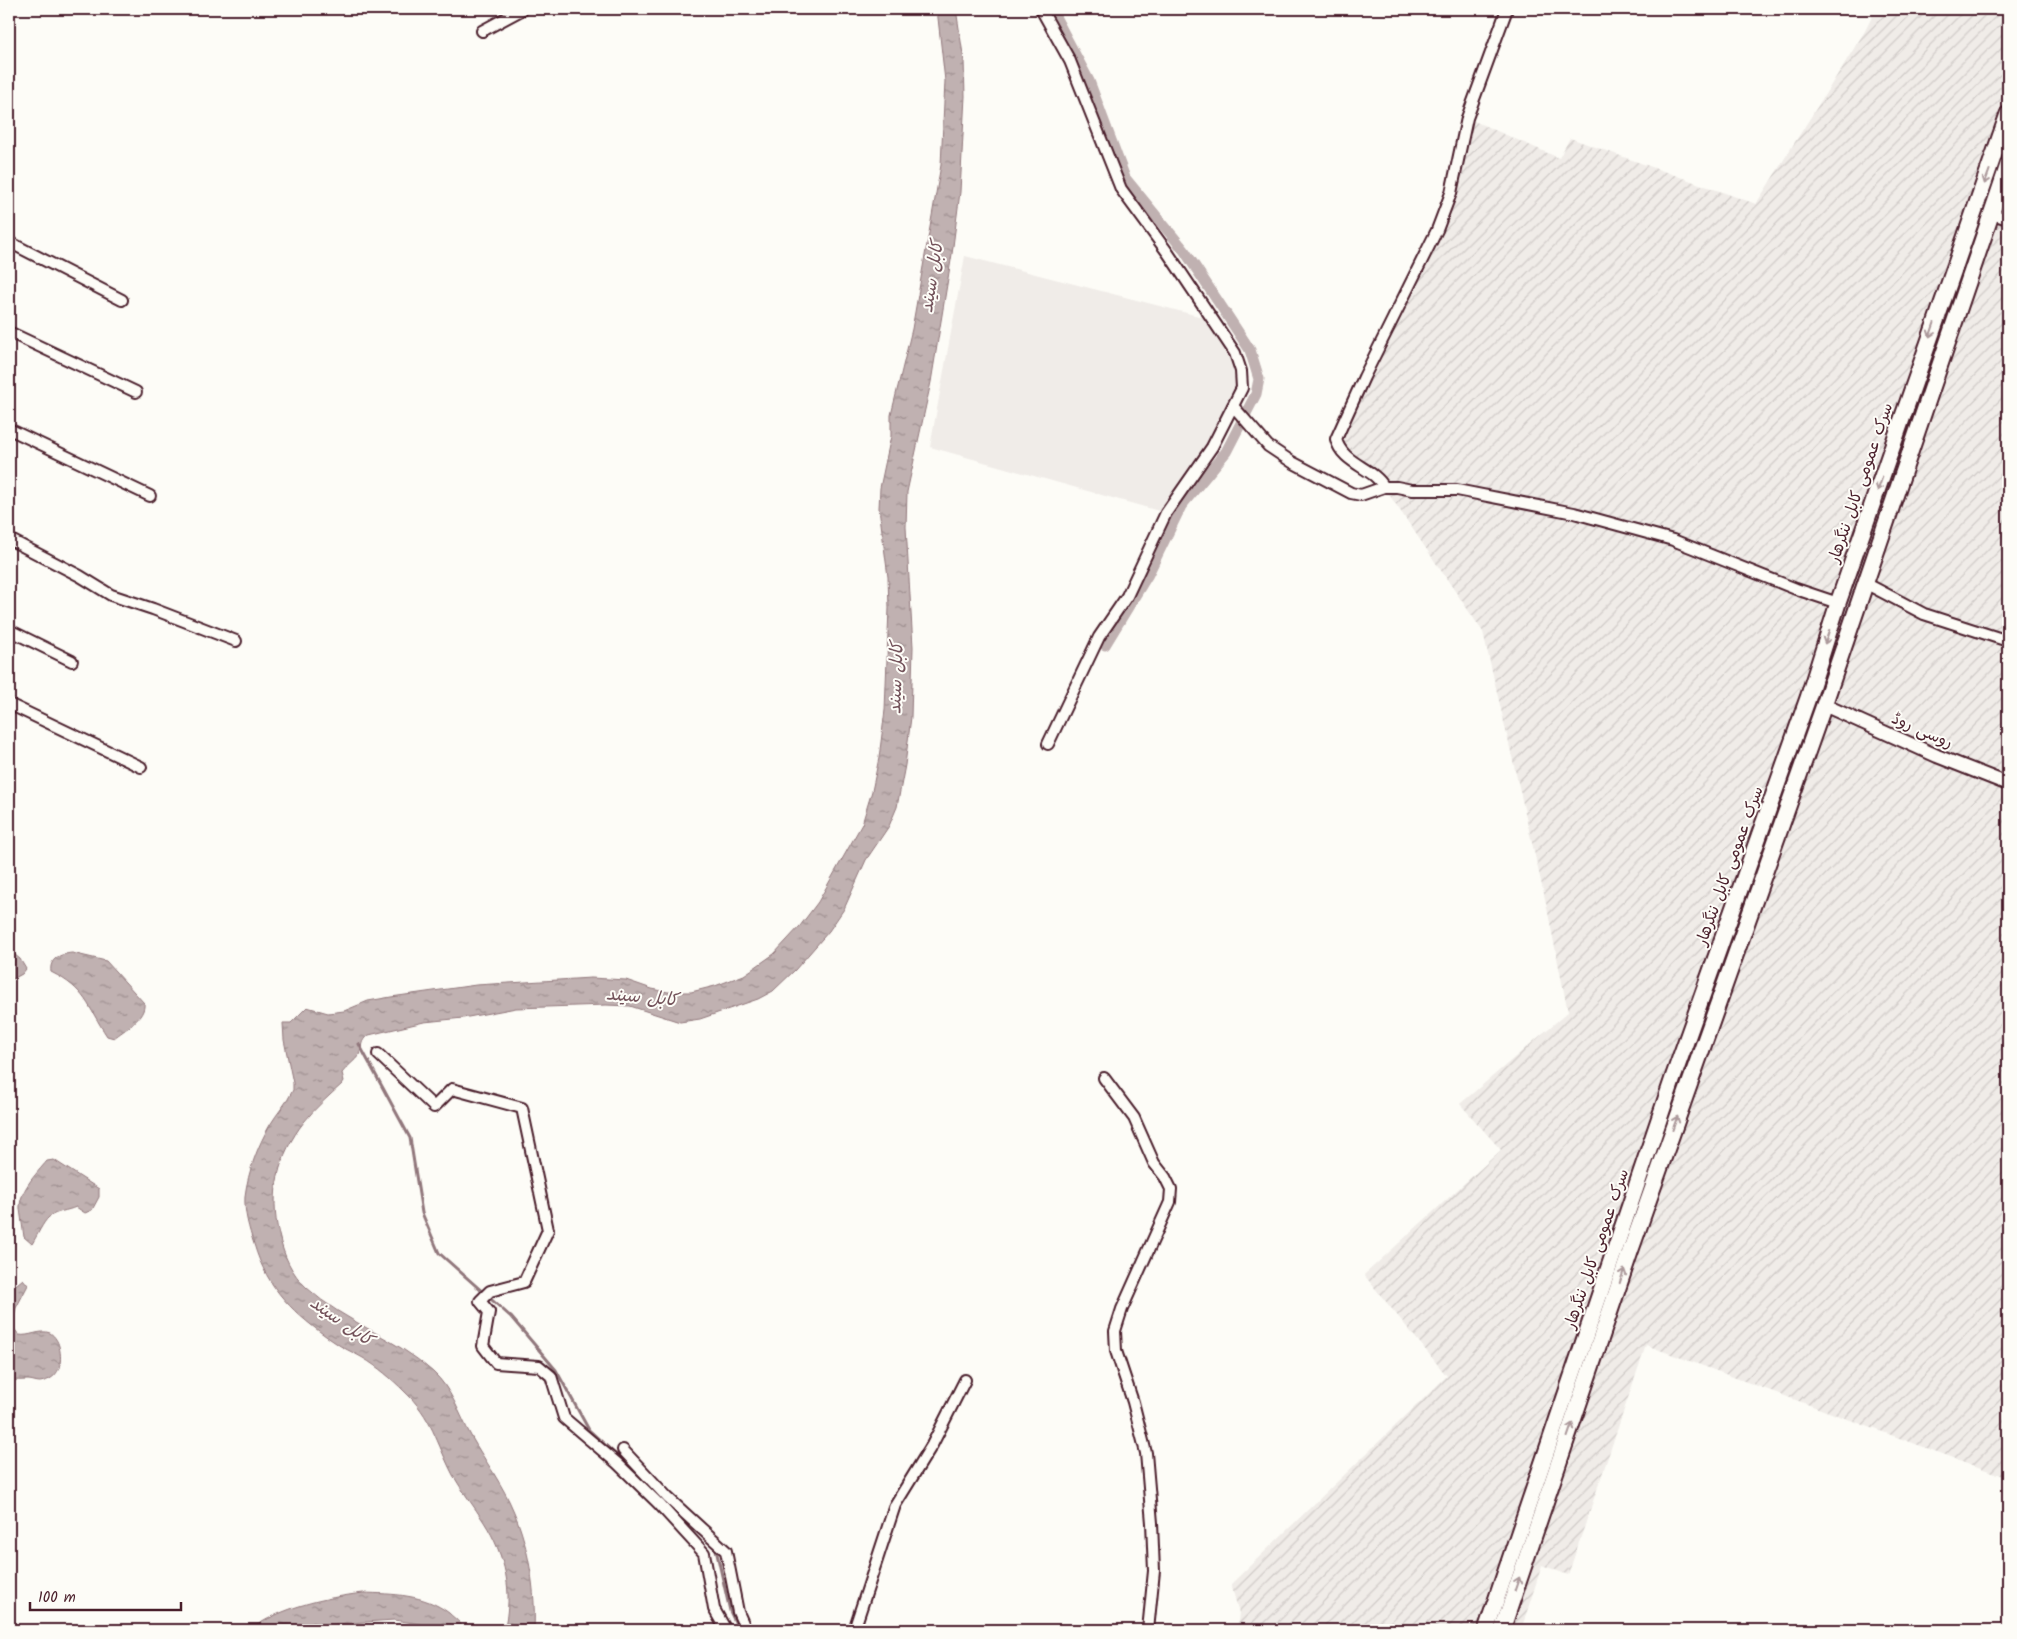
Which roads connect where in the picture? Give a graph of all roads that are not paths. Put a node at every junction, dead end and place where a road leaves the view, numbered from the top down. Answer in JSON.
{"nodes":[{"id":1,"x":523,"y":9,"type":"edge"},
{"id":2,"x":1041,"y":9,"type":"edge"},
{"id":3,"x":1507,"y":9,"type":"edge"},
{"id":4,"x":482,"y":31,"type":"dead end"},
{"id":5,"x":2008,"y":114,"type":"edge"},
{"id":6,"x":2008,"y":165,"type":"edge"},
{"id":7,"x":1992,"y":214,"type":"junction"},
{"id":8,"x":2008,"y":219,"type":"edge"},
{"id":9,"x":9,"y":242,"type":"edge"},
{"id":10,"x":122,"y":300,"type":"dead end"},
{"id":11,"x":9,"y":332,"type":"edge"},
{"id":12,"x":1924,"y":356,"type":"junction"},
{"id":13,"x":1941,"y":361,"type":"junction"},
{"id":14,"x":136,"y":392,"type":"dead end"},
{"id":15,"x":1233,"y":406,"type":"junction"},
{"id":16,"x":9,"y":429,"type":"edge"},
{"id":17,"x":1384,"y":486,"type":"junction"},
{"id":18,"x":150,"y":496,"type":"dead end"},
{"id":19,"x":9,"y":539,"type":"edge"},
{"id":20,"x":1866,"y":584,"type":"junction"},
{"id":21,"x":1838,"y":603,"type":"junction"},
{"id":22,"x":9,"y":630,"type":"edge"},
{"id":23,"x":236,"y":641,"type":"dead end"},
{"id":24,"x":2008,"y":641,"type":"edge"},
{"id":25,"x":72,"y":661,"type":"dead end"},
{"id":26,"x":9,"y":704,"type":"edge"},
{"id":27,"x":1824,"y":705,"type":"junction"},
{"id":28,"x":1048,"y":744,"type":"dead end"},
{"id":29,"x":141,"y":767,"type":"dead end"},
{"id":30,"x":2008,"y":784,"type":"edge"},
{"id":31,"x":378,"y":1054,"type":"dead end"},
{"id":32,"x":1104,"y":1078,"type":"dead end"},
{"id":33,"x":1586,"y":1358,"type":"junction"},
{"id":34,"x":965,"y":1380,"type":"dead end"},
{"id":35,"x":623,"y":1450,"type":"dead end"},
{"id":36,"x":1527,"y":1534,"type":"junction"},
{"id":37,"x":726,"y":1630,"type":"edge"},
{"id":38,"x":746,"y":1630,"type":"edge"},
{"id":39,"x":854,"y":1630,"type":"edge"},
{"id":40,"x":1148,"y":1630,"type":"edge"},
{"id":41,"x":1486,"y":1630,"type":"edge"},
{"id":42,"x":1502,"y":1630,"type":"edge"}],
"edges":[{"from":1,"to":4,"type":"street"},
{"from":2,"to":15,"type":"street"},
{"from":3,"to":17,"type":"street"},
{"from":5,"to":12,"type":"highway","name":"سرک عمومی کابل ننگرهار","one_way":true},
{"from":6,"to":7,"type":"highway","name":"سرک عمومی کابل ننگرهار"},
{"from":7,"to":8,"type":"street"},
{"from":7,"to":13,"type":"highway","name":"سرک عمومی کابل ننگرهار"},
{"from":9,"to":10,"type":"street"},
{"from":11,"to":14,"type":"street"},
{"from":12,"to":13,"type":"highway"},
{"from":12,"to":21,"type":"highway","name":"سرک عمومی کابل ننگرهار","one_way":true},
{"from":13,"to":20,"type":"highway","name":"سرک عمومی کابل ننگرهار"},
{"from":15,"to":17,"type":"street"},
{"from":15,"to":28,"type":"street"},
{"from":16,"to":18,"type":"street"},
{"from":17,"to":21,"type":"street"},
{"from":19,"to":23,"type":"street"},
{"from":20,"to":24,"type":"street"},
{"from":20,"to":27,"type":"highway","name":"سرک عمومی کابل ننگرهار"},
{"from":21,"to":33,"type":"highway","name":"سرک عمومی کابل ننگرهار","one_way":true},
{"from":22,"to":25,"type":"street"},
{"from":26,"to":29,"type":"street"},
{"from":27,"to":30,"type":"main road","name":"روسی روڈ"},
{"from":33,"to":27,"type":"highway","name":"سرک عمومی کابل ننگرهار","one_way":true},
{"from":31,"to":37,"type":"street"},
{"from":32,"to":40,"type":"street"},
{"from":33,"to":36,"type":"highway","name":"سرک عمومی کابل ننگرهار"},
{"from":34,"to":39,"type":"street"},
{"from":35,"to":38,"type":"street"},
{"from":36,"to":41,"type":"highway","name":"سرک عمومی کابل ننگرهار"},
{"from":42,"to":36,"type":"highway","name":"سرک عمومی کابل ننگرهار","one_way":true}]}
